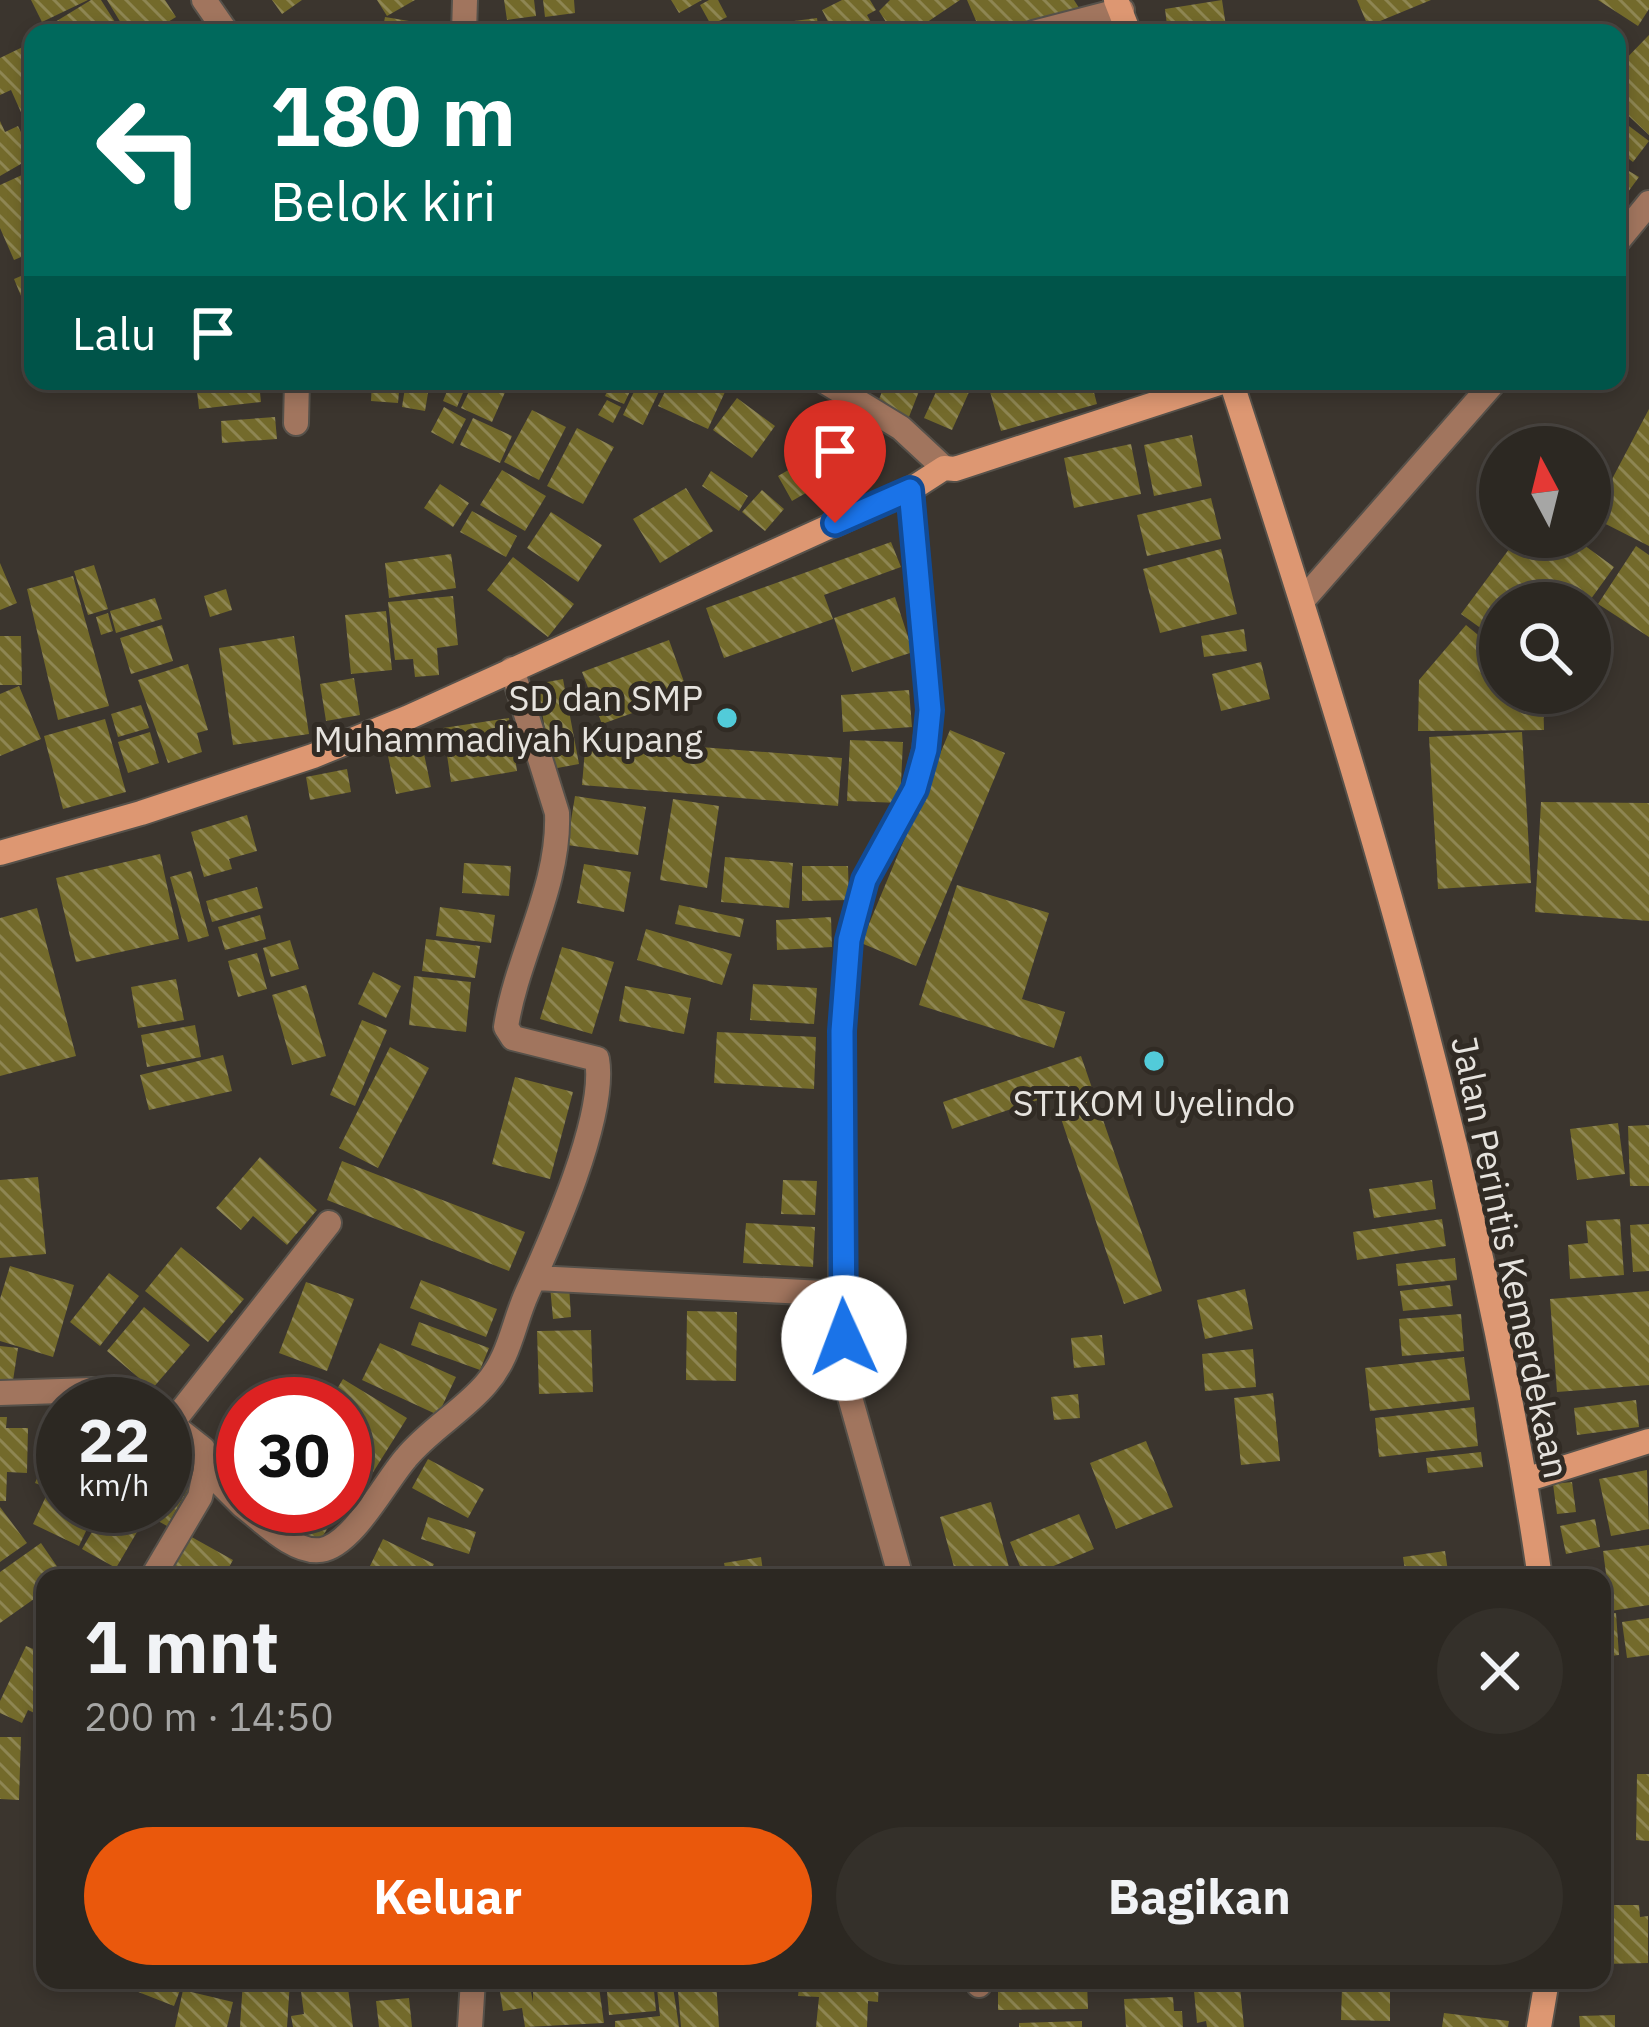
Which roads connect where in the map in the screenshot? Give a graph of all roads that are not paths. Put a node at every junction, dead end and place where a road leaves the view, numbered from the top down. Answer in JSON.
{"nodes":[{"id":1,"x":1122,"y":14,"type":"edge"},
{"id":2,"x":1075,"y":24,"type":"edge"},
{"id":3,"x":1649,"y":203,"type":"edge"},
{"id":4,"x":1626,"y":231,"type":"edge"},
{"id":5,"x":297,"y":390,"type":"edge"},
{"id":6,"x":839,"y":390,"type":"edge"},
{"id":7,"x":1200,"y":390,"type":"edge"},
{"id":8,"x":1231,"y":390,"type":"edge"},
{"id":9,"x":1487,"y":390,"type":"edge"},
{"id":10,"x":296,"y":423,"type":"dead end"},
{"id":11,"x":944,"y":468,"type":"junction"},
{"id":12,"x":910,"y":490,"type":"junction"},
{"id":13,"x":1302,"y":601,"type":"junction"},
{"id":14,"x":512,"y":669,"type":"junction"},
{"id":15,"x":0,"y":853,"type":"edge"},
{"id":16,"x":329,"y":1223,"type":"dead end"},
{"id":17,"x":536,"y":1278,"type":"junction"},
{"id":18,"x":842,"y":1294,"type":"junction"},
{"id":19,"x":36,"y":1392,"type":"edge"},
{"id":20,"x":0,"y":1393,"type":"edge"},
{"id":21,"x":192,"y":1393,"type":"edge"},
{"id":22,"x":192,"y":1441,"type":"edge"},
{"id":23,"x":1649,"y":1441,"type":"edge"},
{"id":24,"x":206,"y":1469,"type":"junction"},
{"id":25,"x":216,"y":1479,"type":"edge"},
{"id":26,"x":1526,"y":1480,"type":"junction"},
{"id":27,"x":372,"y":1505,"type":"edge"},
{"id":28,"x":280,"y":1533,"type":"edge"},
{"id":29,"x":346,"y":1533,"type":"edge"},
{"id":30,"x":157,"y":1569,"type":"edge"},
{"id":31,"x":898,"y":1569,"type":"edge"},
{"id":32,"x":1539,"y":1569,"type":"edge"},
{"id":33,"x":472,"y":1989,"type":"edge"},
{"id":34,"x":1546,"y":1989,"type":"edge"},
{"id":35,"x":470,"y":2027,"type":"edge"},
{"id":36,"x":1540,"y":2027,"type":"edge"}],
"edges":[{"from":1,"to":2,"type":"street"},
{"from":3,"to":4,"type":"street"},
{"from":5,"to":10,"type":"street"},
{"from":6,"to":11,"type":"street"},
{"from":7,"to":11,"type":"street"},
{"from":8,"to":13,"type":"street","name":"Jalan Perintis Kemerdekaan"},
{"from":9,"to":13,"type":"street"},
{"from":11,"to":12,"type":"street"},
{"from":12,"to":14,"type":"street"},
{"from":12,"to":18,"type":"street"},
{"from":13,"to":26,"type":"street","name":"Jalan Perintis Kemerdekaan"},
{"from":14,"to":15,"type":"street"},
{"from":14,"to":17,"type":"street"},
{"from":16,"to":21,"type":"street"},
{"from":17,"to":18,"type":"street"},
{"from":17,"to":27,"type":"street"},
{"from":18,"to":31,"type":"street"},
{"from":19,"to":20,"type":"street"},
{"from":22,"to":24,"type":"street"},
{"from":23,"to":26,"type":"street"},
{"from":24,"to":25,"type":"street"},
{"from":24,"to":30,"type":"street"},
{"from":26,"to":32,"type":"street","name":"Jalan Perintis Kemerdekaan"},
{"from":28,"to":29,"type":"street"},
{"from":33,"to":35,"type":"street"},
{"from":34,"to":36,"type":"street"}]}
